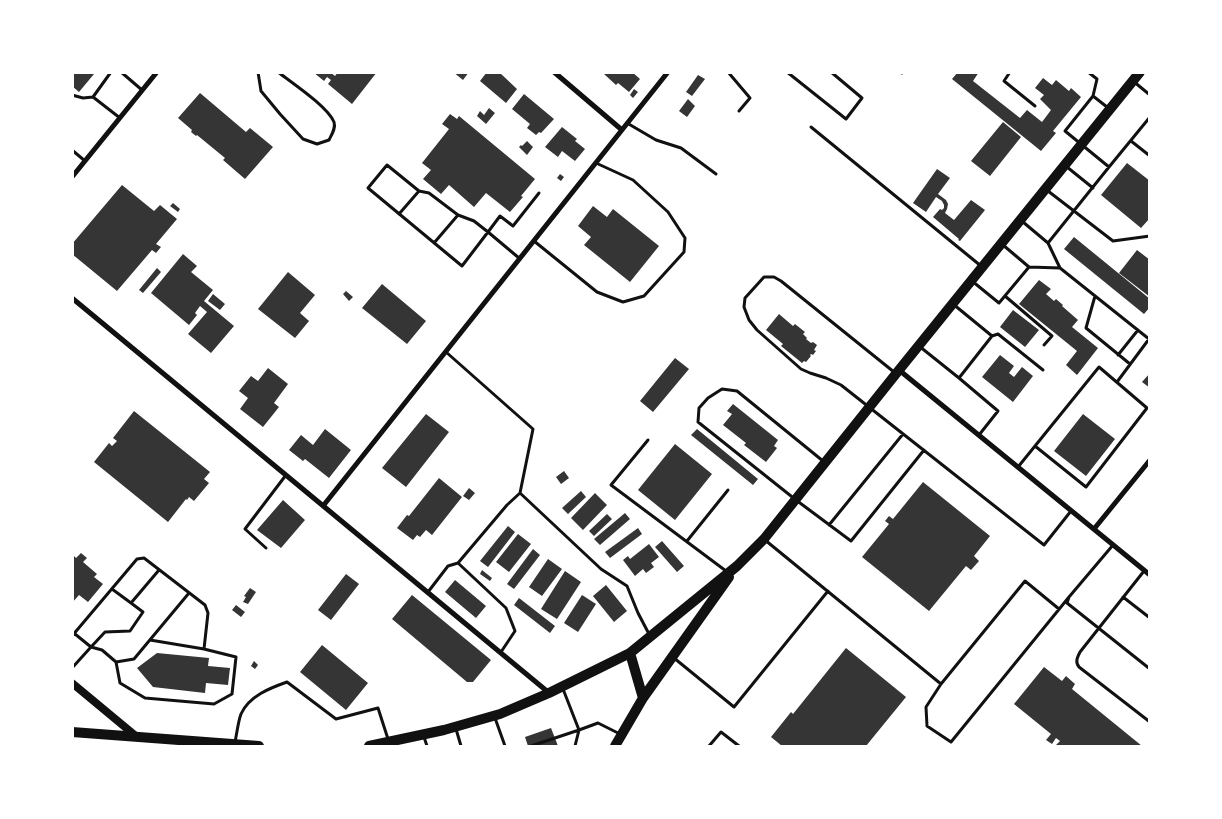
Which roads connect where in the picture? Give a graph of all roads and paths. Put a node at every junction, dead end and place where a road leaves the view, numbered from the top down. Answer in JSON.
{"nodes":[{"id":1,"x":111,"y":72,"type":"edge"},
{"id":2,"x":121,"y":72,"type":"edge"},
{"id":3,"x":157,"y":72,"type":"edge"},
{"id":4,"x":258,"y":72,"type":"edge"},
{"id":5,"x":278,"y":72,"type":"edge"},
{"id":6,"x":554,"y":72,"type":"edge"},
{"id":7,"x":668,"y":72,"type":"edge"},
{"id":8,"x":728,"y":72,"type":"edge"},
{"id":9,"x":787,"y":72,"type":"edge"},
{"id":10,"x":831,"y":72,"type":"edge"},
{"id":11,"x":1010,"y":72,"type":"edge"},
{"id":12,"x":1088,"y":72,"type":"edge"},
{"id":13,"x":1140,"y":72,"type":"edge"},
{"id":14,"x":1133,"y":81,"type":"junction"},
{"id":15,"x":142,"y":91,"type":"junction"},
{"id":16,"x":72,"y":95,"type":"edge"},
{"id":17,"x":1150,"y":95,"type":"edge"},
{"id":18,"x":93,"y":96,"type":"junction"},
{"id":19,"x":1094,"y":96,"type":"junction"},
{"id":20,"x":1035,"y":106,"type":"dead end"},
{"id":21,"x":739,"y":110,"type":"dead end"},
{"id":22,"x":1110,"y":110,"type":"junction"},
{"id":23,"x":1150,"y":117,"type":"edge"},
{"id":24,"x":120,"y":118,"type":"junction"},
{"id":25,"x":627,"y":123,"type":"junction"},
{"id":26,"x":811,"y":127,"type":"dead end"},
{"id":27,"x":622,"y":130,"type":"junction"},
{"id":28,"x":1131,"y":141,"type":"junction"},
{"id":29,"x":1081,"y":145,"type":"junction"},
{"id":30,"x":72,"y":150,"type":"edge"},
{"id":31,"x":1150,"y":156,"type":"edge"},
{"id":32,"x":86,"y":161,"type":"junction"},
{"id":33,"x":596,"y":163,"type":"junction"},
{"id":34,"x":1065,"y":165,"type":"junction"},
{"id":35,"x":1109,"y":167,"type":"junction"},
{"id":36,"x":716,"y":174,"type":"dead end"},
{"id":37,"x":72,"y":177,"type":"edge"},
{"id":38,"x":1093,"y":188,"type":"junction"},
{"id":39,"x":1045,"y":189,"type":"junction"},
{"id":40,"x":419,"y":191,"type":"junction"},
{"id":41,"x":538,"y":193,"type":"dead end"},
{"id":42,"x":1074,"y":212,"type":"junction"},
{"id":43,"x":399,"y":214,"type":"junction"},
{"id":44,"x":458,"y":215,"type":"junction"},
{"id":45,"x":1020,"y":220,"type":"junction"},
{"id":46,"x":488,"y":232,"type":"junction"},
{"id":47,"x":1150,"y":236,"type":"edge"},
{"id":48,"x":534,"y":241,"type":"junction"},
{"id":49,"x":434,"y":243,"type":"junction"},
{"id":50,"x":1048,"y":243,"type":"junction"},
{"id":51,"x":1001,"y":244,"type":"junction"},
{"id":52,"x":520,"y":258,"type":"junction"},
{"id":53,"x":982,"y":267,"type":"junction"},
{"id":54,"x":1029,"y":267,"type":"junction"},
{"id":55,"x":1060,"y":268,"type":"junction"},
{"id":56,"x":971,"y":281,"type":"junction"},
{"id":57,"x":1005,"y":296,"type":"junction"},
{"id":58,"x":1095,"y":296,"type":"junction"},
{"id":59,"x":72,"y":298,"type":"edge"},
{"id":60,"x":953,"y":304,"type":"junction"},
{"id":61,"x":1138,"y":330,"type":"junction"},
{"id":62,"x":992,"y":336,"type":"junction"},
{"id":63,"x":919,"y":346,"type":"junction"},
{"id":64,"x":1044,"y":346,"type":"dead end"},
{"id":65,"x":446,"y":351,"type":"junction"},
{"id":66,"x":1118,"y":355,"type":"junction"},
{"id":67,"x":1130,"y":364,"type":"junction"},
{"id":68,"x":1043,"y":370,"type":"dead end"},
{"id":69,"x":898,"y":372,"type":"junction"},
{"id":70,"x":959,"y":378,"type":"junction"},
{"id":71,"x":1116,"y":382,"type":"junction"},
{"id":72,"x":869,"y":407,"type":"junction"},
{"id":73,"x":1148,"y":408,"type":"edge"},
{"id":74,"x":903,"y":434,"type":"junction"},
{"id":75,"x":979,"y":435,"type":"junction"},
{"id":76,"x":648,"y":440,"type":"dead end"},
{"id":77,"x":1035,"y":446,"type":"junction"},
{"id":78,"x":924,"y":450,"type":"junction"},
{"id":79,"x":1150,"y":460,"type":"edge"},
{"id":80,"x":826,"y":462,"type":"junction"},
{"id":81,"x":1018,"y":467,"type":"junction"},
{"id":82,"x":286,"y":475,"type":"junction"},
{"id":83,"x":728,"y":490,"type":"dead end"},
{"id":84,"x":520,"y":493,"type":"junction"},
{"id":85,"x":796,"y":500,"type":"junction"},
{"id":86,"x":323,"y":506,"type":"junction"},
{"id":87,"x":1071,"y":511,"type":"junction"},
{"id":88,"x":829,"y":525,"type":"junction"},
{"id":89,"x":1094,"y":530,"type":"junction"},
{"id":90,"x":764,"y":540,"type":"junction"},
{"id":91,"x":687,"y":541,"type":"junction"},
{"id":92,"x":1113,"y":545,"type":"junction"},
{"id":93,"x":266,"y":548,"type":"dead end"},
{"id":94,"x":458,"y":562,"type":"junction"},
{"id":95,"x":159,"y":570,"type":"junction"},
{"id":96,"x":733,"y":570,"type":"junction"},
{"id":97,"x":1144,"y":571,"type":"junction"},
{"id":98,"x":1150,"y":575,"type":"edge"},
{"id":99,"x":112,"y":589,"type":"junction"},
{"id":100,"x":828,"y":591,"type":"junction"},
{"id":101,"x":189,"y":593,"type":"junction"},
{"id":102,"x":428,"y":593,"type":"junction"},
{"id":103,"x":1068,"y":597,"type":"junction"},
{"id":104,"x":1123,"y":597,"type":"junction"},
{"id":105,"x":132,"y":603,"type":"junction"},
{"id":106,"x":1059,"y":609,"type":"junction"},
{"id":107,"x":1150,"y":618,"type":"edge"},
{"id":108,"x":1099,"y":628,"type":"junction"},
{"id":109,"x":74,"y":635,"type":"edge"},
{"id":110,"x":650,"y":636,"type":"junction"},
{"id":111,"x":150,"y":640,"type":"junction"},
{"id":112,"x":91,"y":647,"type":"junction"},
{"id":113,"x":204,"y":649,"type":"junction"},
{"id":114,"x":500,"y":653,"type":"junction"},
{"id":115,"x":630,"y":653,"type":"junction"},
{"id":116,"x":673,"y":657,"type":"junction"},
{"id":117,"x":116,"y":662,"type":"junction"},
{"id":118,"x":72,"y":668,"type":"edge"},
{"id":119,"x":1150,"y":669,"type":"edge"},
{"id":120,"x":72,"y":683,"type":"edge"},
{"id":121,"x":941,"y":684,"type":"junction"},
{"id":122,"x":562,"y":686,"type":"junction"},
{"id":123,"x":549,"y":693,"type":"junction"},
{"id":124,"x":643,"y":698,"type":"junction"},
{"id":125,"x":494,"y":715,"type":"junction"},
{"id":126,"x":1150,"y":722,"type":"edge"},
{"id":127,"x":455,"y":726,"type":"junction"},
{"id":128,"x":579,"y":730,"type":"junction"},
{"id":129,"x":72,"y":732,"type":"edge"},
{"id":130,"x":424,"y":734,"type":"junction"},
{"id":131,"x":622,"y":735,"type":"junction"},
{"id":132,"x":137,"y":738,"type":"junction"},
{"id":133,"x":390,"y":744,"type":"edge"},
{"id":134,"x":234,"y":745,"type":"junction"},
{"id":135,"x":148,"y":746,"type":"edge"},
{"id":136,"x":259,"y":746,"type":"edge"},
{"id":137,"x":369,"y":746,"type":"edge"},
{"id":138,"x":427,"y":746,"type":"edge"},
{"id":139,"x":461,"y":746,"type":"edge"},
{"id":140,"x":505,"y":746,"type":"edge"},
{"id":141,"x":531,"y":746,"type":"edge"},
{"id":142,"x":575,"y":746,"type":"edge"},
{"id":143,"x":615,"y":746,"type":"edge"},
{"id":144,"x":710,"y":746,"type":"edge"},
{"id":145,"x":739,"y":746,"type":"edge"}],
"edges":[{"from":1,"to":18,"type":"lane"},
{"from":2,"to":15,"type":"lane"},
{"from":3,"to":15,"type":"street"},
{"from":4,"to":5,"type":"lane"},
{"from":6,"to":27,"type":"street"},
{"from":7,"to":25,"type":"street"},
{"from":8,"to":21,"type":"lane"},
{"from":9,"to":10,"type":"lane"},
{"from":11,"to":20,"type":"lane"},
{"from":12,"to":19,"type":"lane"},
{"from":13,"to":14,"type":"highway"},
{"from":14,"to":17,"type":"lane"},
{"from":14,"to":22,"type":"highway"},
{"from":15,"to":24,"type":"street"},
{"from":16,"to":18,"type":"lane"},
{"from":18,"to":24,"type":"lane"},
{"from":19,"to":22,"type":"lane"},
{"from":19,"to":29,"type":"lane"},
{"from":22,"to":29,"type":"highway"},
{"from":23,"to":28,"type":"lane"},
{"from":24,"to":32,"type":"street"},
{"from":25,"to":27,"type":"street"},
{"from":25,"to":36,"type":"lane"},
{"from":26,"to":53,"type":"lane"},
{"from":27,"to":33,"type":"street"},
{"from":28,"to":31,"type":"lane"},
{"from":28,"to":35,"type":"lane"},
{"from":29,"to":34,"type":"highway"},
{"from":29,"to":35,"type":"lane"},
{"from":30,"to":32,"type":"lane"},
{"from":32,"to":37,"type":"street"},
{"from":33,"to":48,"type":"street"},
{"from":33,"to":48,"type":"lane"},
{"from":34,"to":38,"type":"lane"},
{"from":34,"to":39,"type":"highway"},
{"from":35,"to":38,"type":"lane"},
{"from":38,"to":42,"type":"lane"},
{"from":39,"to":42,"type":"lane"},
{"from":39,"to":45,"type":"highway"},
{"from":40,"to":43,"type":"lane"},
{"from":40,"to":43,"type":"lane"},
{"from":40,"to":44,"type":"lane"},
{"from":41,"to":46,"type":"lane"},
{"from":42,"to":47,"type":"lane"},
{"from":42,"to":50,"type":"lane"},
{"from":43,"to":49,"type":"lane"},
{"from":44,"to":46,"type":"lane"},
{"from":44,"to":49,"type":"lane"},
{"from":45,"to":50,"type":"lane"},
{"from":45,"to":51,"type":"highway"},
{"from":46,"to":49,"type":"lane"},
{"from":46,"to":52,"type":"lane"},
{"from":48,"to":52,"type":"street"},
{"from":50,"to":55,"type":"lane"},
{"from":51,"to":53,"type":"highway"},
{"from":51,"to":54,"type":"lane"},
{"from":52,"to":65,"type":"street"},
{"from":53,"to":56,"type":"highway"},
{"from":54,"to":55,"type":"lane"},
{"from":54,"to":57,"type":"lane"},
{"from":55,"to":58,"type":"lane"},
{"from":56,"to":57,"type":"lane"},
{"from":56,"to":60,"type":"highway"},
{"from":57,"to":64,"type":"lane"},
{"from":58,"to":61,"type":"lane"},
{"from":58,"to":66,"type":"lane"},
{"from":59,"to":82,"type":"street"},
{"from":60,"to":62,"type":"lane"},
{"from":60,"to":63,"type":"highway"},
{"from":61,"to":66,"type":"lane"},
{"from":61,"to":67,"type":"lane"},
{"from":62,"to":68,"type":"lane"},
{"from":62,"to":70,"type":"lane"},
{"from":63,"to":69,"type":"highway"},
{"from":63,"to":70,"type":"lane"},
{"from":65,"to":84,"type":"lane"},
{"from":65,"to":86,"type":"street"},
{"from":66,"to":67,"type":"lane"},
{"from":67,"to":71,"type":"lane"},
{"from":69,"to":72,"type":"highway"},
{"from":69,"to":72,"type":"lane"},
{"from":69,"to":75,"type":"street"},
{"from":70,"to":75,"type":"lane"},
{"from":71,"to":73,"type":"lane"},
{"from":71,"to":77,"type":"lane"},
{"from":72,"to":74,"type":"lane"},
{"from":72,"to":80,"type":"highway"},
{"from":73,"to":77,"type":"lane"},
{"from":74,"to":78,"type":"lane"},
{"from":74,"to":88,"type":"lane"},
{"from":75,"to":81,"type":"street"},
{"from":76,"to":91,"type":"lane"},
{"from":77,"to":81,"type":"lane"},
{"from":78,"to":87,"type":"lane"},
{"from":78,"to":88,"type":"lane"},
{"from":79,"to":89,"type":"street"},
{"from":80,"to":85,"type":"highway"},
{"from":80,"to":85,"type":"lane"},
{"from":81,"to":87,"type":"street"},
{"from":82,"to":86,"type":"street"},
{"from":82,"to":93,"type":"lane"},
{"from":83,"to":91,"type":"lane"},
{"from":84,"to":94,"type":"lane"},
{"from":84,"to":110,"type":"lane"},
{"from":85,"to":88,"type":"lane"},
{"from":85,"to":90,"type":"highway"},
{"from":86,"to":102,"type":"street"},
{"from":87,"to":89,"type":"street"},
{"from":89,"to":92,"type":"street"},
{"from":90,"to":96,"type":"highway"},
{"from":90,"to":100,"type":"lane"},
{"from":91,"to":96,"type":"lane"},
{"from":92,"to":97,"type":"street"},
{"from":92,"to":103,"type":"lane"},
{"from":94,"to":102,"type":"lane"},
{"from":94,"to":114,"type":"lane"},
{"from":95,"to":99,"type":"lane"},
{"from":95,"to":101,"type":"lane"},
{"from":95,"to":105,"type":"lane"},
{"from":96,"to":110,"type":"highway"},
{"from":96,"to":116,"type":"highway"},
{"from":97,"to":98,"type":"street"},
{"from":97,"to":104,"type":"lane"},
{"from":99,"to":105,"type":"lane"},
{"from":99,"to":109,"type":"lane"},
{"from":100,"to":116,"type":"lane"},
{"from":100,"to":121,"type":"lane"},
{"from":101,"to":111,"type":"lane"},
{"from":101,"to":113,"type":"lane"},
{"from":102,"to":114,"type":"street"},
{"from":103,"to":106,"type":"lane"},
{"from":103,"to":108,"type":"lane"},
{"from":104,"to":107,"type":"lane"},
{"from":104,"to":108,"type":"lane"},
{"from":105,"to":112,"type":"lane"},
{"from":106,"to":121,"type":"lane"},
{"from":106,"to":121,"type":"lane"},
{"from":108,"to":119,"type":"lane"},
{"from":108,"to":126,"type":"lane"},
{"from":109,"to":112,"type":"lane"},
{"from":110,"to":115,"type":"highway"},
{"from":111,"to":113,"type":"lane"},
{"from":111,"to":117,"type":"lane"},
{"from":112,"to":117,"type":"lane"},
{"from":112,"to":118,"type":"lane"},
{"from":113,"to":117,"type":"lane"},
{"from":114,"to":123,"type":"street"},
{"from":115,"to":122,"type":"highway"},
{"from":115,"to":124,"type":"highway"},
{"from":116,"to":124,"type":"highway"},
{"from":120,"to":132,"type":"street"},
{"from":122,"to":123,"type":"highway"},
{"from":122,"to":128,"type":"lane"},
{"from":123,"to":125,"type":"highway"},
{"from":124,"to":131,"type":"highway"},
{"from":125,"to":127,"type":"highway"},
{"from":125,"to":140,"type":"lane"},
{"from":127,"to":130,"type":"highway"},
{"from":127,"to":139,"type":"lane"},
{"from":128,"to":131,"type":"lane"},
{"from":128,"to":141,"type":"lane"},
{"from":128,"to":142,"type":"lane"},
{"from":129,"to":132,"type":"highway"},
{"from":130,"to":133,"type":"highway"},
{"from":130,"to":138,"type":"lane"},
{"from":131,"to":143,"type":"highway"},
{"from":132,"to":134,"type":"highway"},
{"from":132,"to":135,"type":"highway"},
{"from":133,"to":134,"type":"lane"},
{"from":133,"to":137,"type":"highway"},
{"from":134,"to":136,"type":"highway"},
{"from":144,"to":145,"type":"lane"}]}
